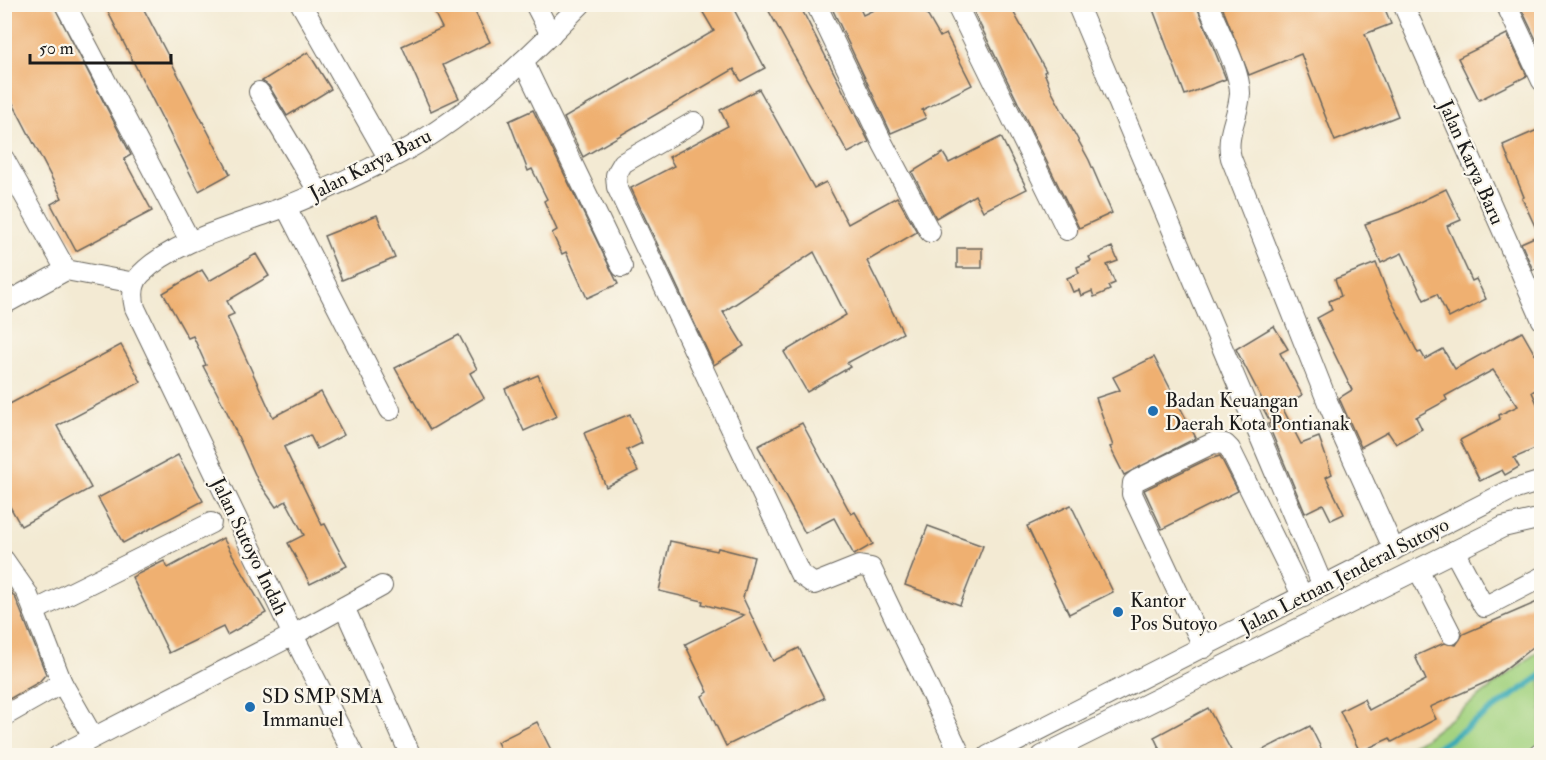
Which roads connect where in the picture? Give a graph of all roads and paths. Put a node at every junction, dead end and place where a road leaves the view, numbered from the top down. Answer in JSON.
{"nodes":[{"id":1,"x":65,"y":4,"type":"edge"},
{"id":2,"x":301,"y":4,"type":"edge"},
{"id":3,"x":535,"y":4,"type":"edge"},
{"id":4,"x":581,"y":4,"type":"edge"},
{"id":5,"x":816,"y":4,"type":"edge"},
{"id":6,"x":956,"y":4,"type":"edge"},
{"id":7,"x":1077,"y":4,"type":"edge"},
{"id":8,"x":1208,"y":4,"type":"edge"},
{"id":9,"x":1403,"y":4,"type":"edge"},
{"id":10,"x":1506,"y":4,"type":"edge"},
{"id":11,"x":551,"y":35,"type":"junction"},
{"id":12,"x":523,"y":61,"type":"junction"},
{"id":13,"x":1542,"y":81,"type":"edge"},
{"id":14,"x":259,"y":92,"type":"dead end"},
{"id":15,"x":694,"y":122,"type":"dead end"},
{"id":16,"x":389,"y":159,"type":"junction"},
{"id":17,"x":7,"y":168,"type":"edge"},
{"id":18,"x":318,"y":191,"type":"junction"},
{"id":19,"x":286,"y":207,"type":"junction"},
{"id":20,"x":1067,"y":230,"type":"dead end"},
{"id":21,"x":930,"y":232,"type":"dead end"},
{"id":22,"x":190,"y":242,"type":"junction"},
{"id":23,"x":622,"y":267,"type":"dead end"},
{"id":24,"x":66,"y":270,"type":"junction"},
{"id":25,"x":135,"y":283,"type":"junction"},
{"id":26,"x":4,"y":304,"type":"edge"},
{"id":27,"x":1542,"y":320,"type":"edge"},
{"id":28,"x":390,"y":410,"type":"dead end"},
{"id":29,"x":1542,"y":481,"type":"edge"},
{"id":30,"x":1542,"y":518,"type":"edge"},
{"id":31,"x":211,"y":522,"type":"dead end"},
{"id":32,"x":1394,"y":550,"type":"junction"},
{"id":33,"x":1454,"y":551,"type":"junction"},
{"id":34,"x":4,"y":560,"type":"edge"},
{"id":35,"x":1418,"y":568,"type":"junction"},
{"id":36,"x":1542,"y":577,"type":"edge"},
{"id":37,"x":382,"y":586,"type":"dead end"},
{"id":38,"x":1323,"y":586,"type":"junction"},
{"id":39,"x":1303,"y":597,"type":"junction"},
{"id":40,"x":344,"y":607,"type":"junction"},
{"id":41,"x":34,"y":612,"type":"junction"},
{"id":42,"x":1451,"y":634,"type":"dead end"},
{"id":43,"x":293,"y":635,"type":"junction"},
{"id":44,"x":1204,"y":648,"type":"junction"},
{"id":45,"x":62,"y":683,"type":"junction"},
{"id":46,"x":1075,"y":713,"type":"junction"},
{"id":47,"x":4,"y":716,"type":"edge"},
{"id":48,"x":1086,"y":732,"type":"junction"},
{"id":49,"x":93,"y":738,"type":"junction"},
{"id":50,"x":1542,"y":752,"type":"edge"},
{"id":51,"x":58,"y":756,"type":"edge"},
{"id":52,"x":354,"y":756,"type":"edge"},
{"id":53,"x":411,"y":756,"type":"edge"},
{"id":54,"x":961,"y":756,"type":"edge"},
{"id":55,"x":988,"y":756,"type":"edge"},
{"id":56,"x":1042,"y":756,"type":"edge"},
{"id":57,"x":1537,"y":756,"type":"edge"}],
"edges":[{"from":1,"to":22,"type":"street"},
{"from":2,"to":16,"type":"street"},
{"from":3,"to":11,"type":"street"},
{"from":4,"to":11,"type":"street","name":"Jalan Karya Baru"},
{"from":5,"to":21,"type":"street"},
{"from":6,"to":20,"type":"street"},
{"from":7,"to":38,"type":"street"},
{"from":8,"to":32,"type":"street"},
{"from":9,"to":27,"type":"street","name":"Jalan Karya Baru"},
{"from":10,"to":13,"type":"street"},
{"from":11,"to":12,"type":"street","name":"Jalan Karya Baru"},
{"from":12,"to":16,"type":"street","name":"Jalan Karya Baru"},
{"from":12,"to":23,"type":"street"},
{"from":14,"to":18,"type":"street"},
{"from":15,"to":54,"type":"street"},
{"from":16,"to":18,"type":"street","name":"Jalan Karya Baru"},
{"from":17,"to":24,"type":"street"},
{"from":18,"to":19,"type":"street","name":"Jalan Karya Baru"},
{"from":19,"to":22,"type":"street","name":"Jalan Karya Baru"},
{"from":19,"to":28,"type":"street"},
{"from":22,"to":25,"type":"street","name":"Jalan Karya Baru"},
{"from":24,"to":25,"type":"street"},
{"from":24,"to":26,"type":"street"},
{"from":25,"to":43,"type":"street","name":"Jalan Sutoyo Indah"},
{"from":29,"to":32,"type":"street","name":"Jalan Letnan Jenderal Sutoyo"},
{"from":30,"to":33,"type":"street","name":"Jalan Letnan Jenderal Sutoyo"},
{"from":31,"to":41,"type":"street"},
{"from":32,"to":38,"type":"street","name":"Jalan Letnan Jenderal Sutoyo"},
{"from":33,"to":35,"type":"street","name":"Jalan Letnan Jenderal Sutoyo"},
{"from":33,"to":36,"type":"street"},
{"from":34,"to":41,"type":"street"},
{"from":35,"to":42,"type":"street"},
{"from":35,"to":48,"type":"street","name":"Jalan Letnan Jenderal Sutoyo"},
{"from":37,"to":40,"type":"street"},
{"from":38,"to":39,"type":"street","name":"Jalan Letnan Jenderal Sutoyo"},
{"from":39,"to":44,"type":"street","name":"Jalan Letnan Jenderal Sutoyo"},
{"from":39,"to":44,"type":"street"},
{"from":40,"to":43,"type":"street"},
{"from":40,"to":53,"type":"street"},
{"from":41,"to":45,"type":"street"},
{"from":43,"to":49,"type":"street","name":"Jalan Sutoyo Indah"},
{"from":43,"to":52,"type":"street"},
{"from":44,"to":46,"type":"street","name":"Jalan Letnan Jenderal Sutoyo"},
{"from":45,"to":47,"type":"street"},
{"from":45,"to":49,"type":"street"},
{"from":46,"to":48,"type":"street"},
{"from":46,"to":55,"type":"street","name":"Jalan Letnan Jenderal Sutoyo"},
{"from":48,"to":56,"type":"street","name":"Jalan Letnan Jenderal Sutoyo"},
{"from":49,"to":51,"type":"street","name":"Jalan Sutoyo Indah"},
{"from":50,"to":57,"type":"street"}]}
